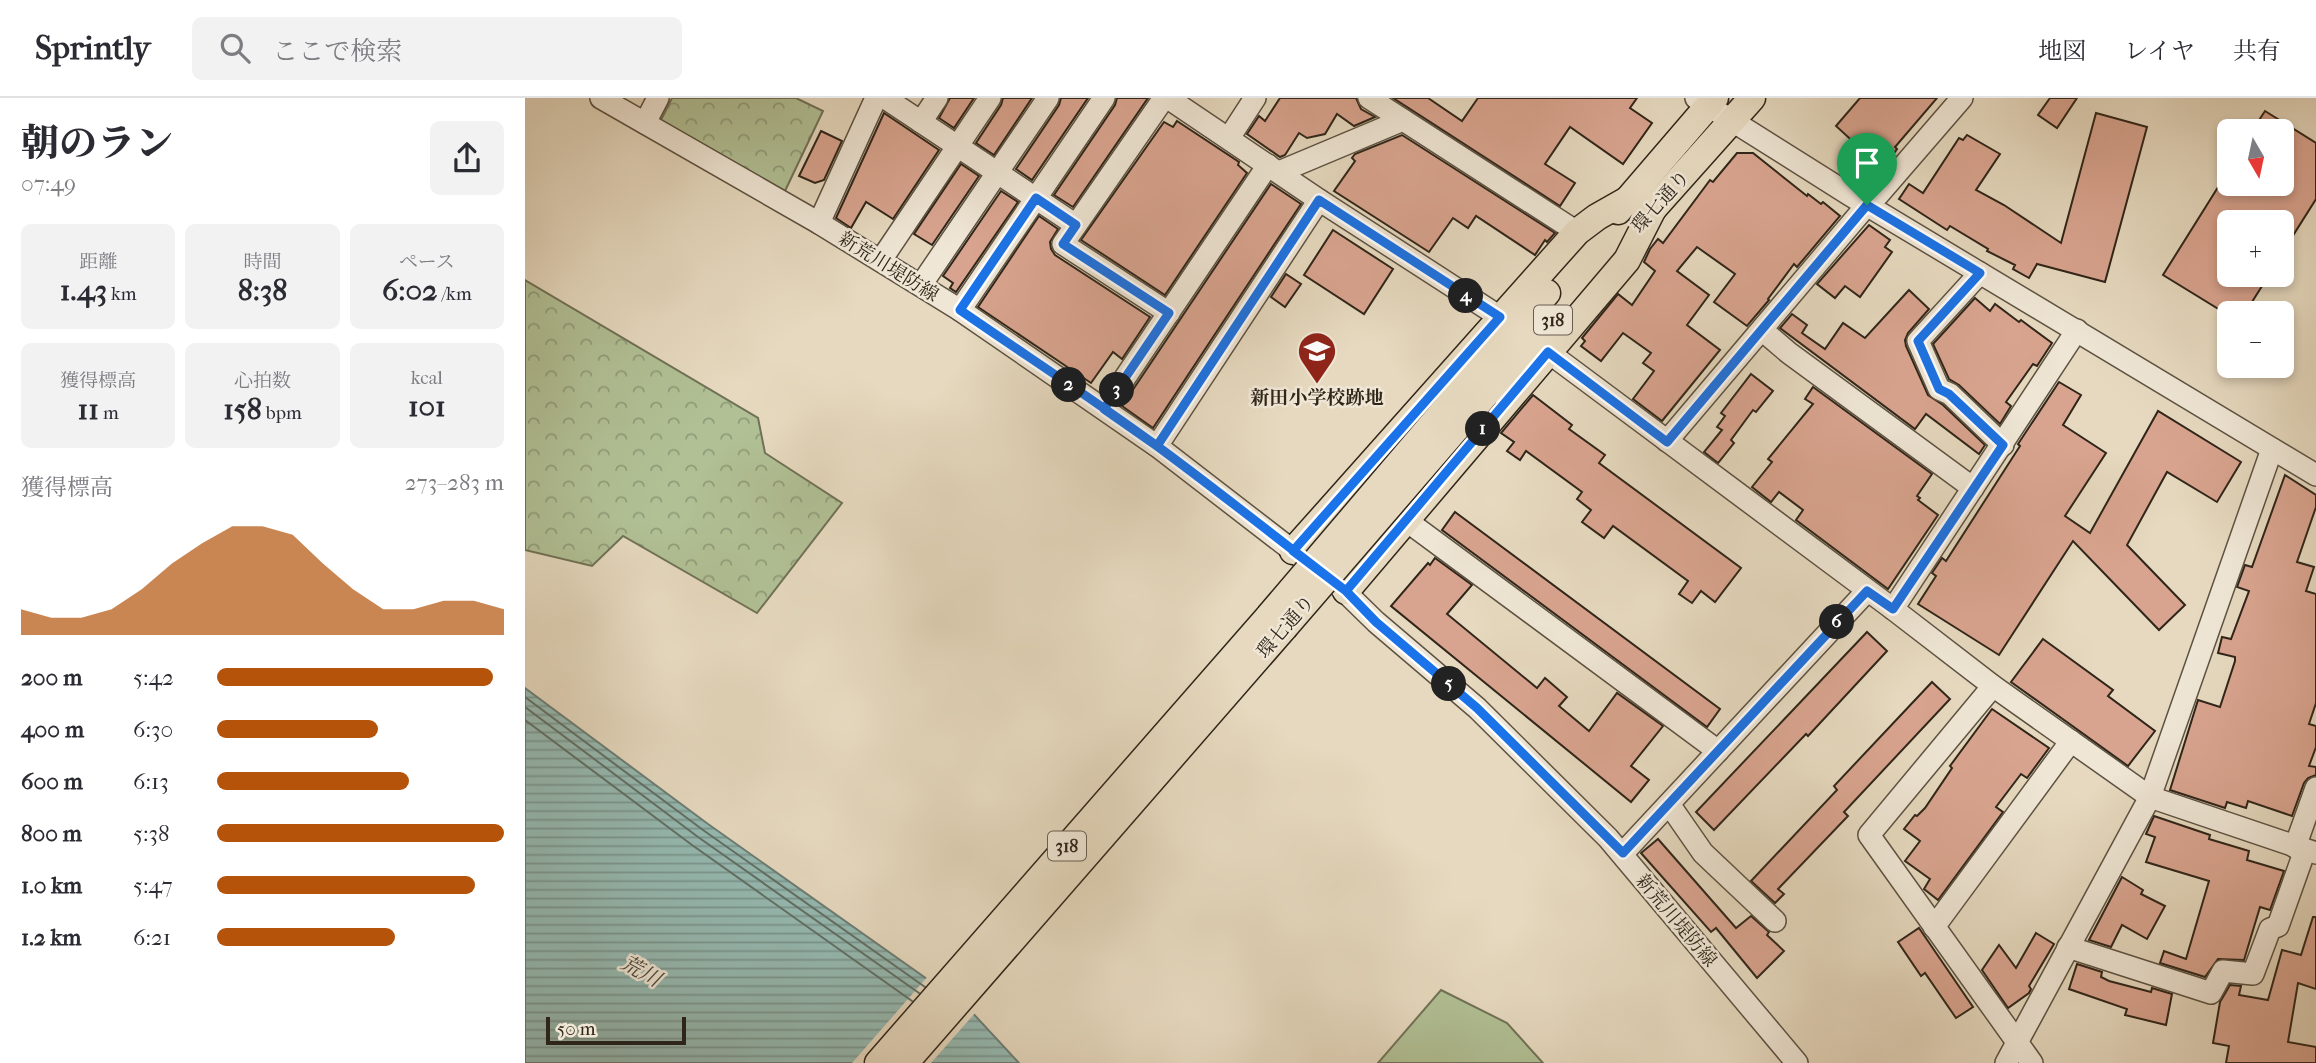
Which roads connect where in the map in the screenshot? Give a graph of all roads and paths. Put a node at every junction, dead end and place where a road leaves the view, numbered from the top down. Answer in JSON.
{"nodes":[{"id":1,"x":601,"y":98,"type":"edge"},
{"id":2,"x":657,"y":98,"type":"edge"},
{"id":3,"x":876,"y":98,"type":"edge"},
{"id":4,"x":885,"y":98,"type":"edge"},
{"id":5,"x":937,"y":98,"type":"edge"},
{"id":6,"x":990,"y":98,"type":"edge"},
{"id":7,"x":1048,"y":98,"type":"edge"},
{"id":8,"x":1104,"y":98,"type":"edge"},
{"id":9,"x":1166,"y":98,"type":"edge"},
{"id":10,"x":1255,"y":98,"type":"edge"},
{"id":11,"x":1369,"y":98,"type":"edge"},
{"id":12,"x":1752,"y":98,"type":"edge"},
{"id":13,"x":1962,"y":98,"type":"edge"},
{"id":14,"x":1706,"y":101,"type":"edge"},
{"id":15,"x":1403,"y":120,"type":"junction"},
{"id":16,"x":921,"y":122,"type":"junction"},
{"id":17,"x":1732,"y":122,"type":"junction"},
{"id":18,"x":645,"y":123,"type":"junction"},
{"id":19,"x":1229,"y":138,"type":"junction"},
{"id":20,"x":957,"y":146,"type":"junction"},
{"id":21,"x":1273,"y":169,"type":"junction"},
{"id":22,"x":997,"y":173,"type":"junction"},
{"id":23,"x":1036,"y":198,"type":"junction"},
{"id":24,"x":1319,"y":200,"type":"junction"},
{"id":25,"x":1627,"y":200,"type":"junction"},
{"id":26,"x":1867,"y":205,"type":"junction"},
{"id":27,"x":1654,"y":208,"type":"junction"},
{"id":28,"x":820,"y":223,"type":"junction"},
{"id":29,"x":1076,"y":225,"type":"junction"},
{"id":30,"x":1577,"y":232,"type":"junction"},
{"id":31,"x":881,"y":260,"type":"junction"},
{"id":32,"x":1980,"y":273,"type":"junction"},
{"id":33,"x":921,"y":285,"type":"junction"},
{"id":34,"x":960,"y":310,"type":"junction"},
{"id":35,"x":1169,"y":313,"type":"junction"},
{"id":36,"x":1500,"y":317,"type":"junction"},
{"id":37,"x":1762,"y":330,"type":"junction"},
{"id":38,"x":2077,"y":330,"type":"junction"},
{"id":39,"x":1548,"y":352,"type":"junction"},
{"id":40,"x":1478,"y":387,"type":"junction"},
{"id":41,"x":1104,"y":409,"type":"junction"},
{"id":42,"x":1667,"y":442,"type":"junction"},
{"id":43,"x":2003,"y":445,"type":"junction"},
{"id":44,"x":1157,"y":446,"type":"junction"},
{"id":45,"x":2272,"y":449,"type":"junction"},
{"id":46,"x":2316,"y":475,"type":"edge"},
{"id":47,"x":1973,"y":488,"type":"junction"},
{"id":48,"x":1411,"y":524,"type":"dead end"},
{"id":49,"x":1293,"y":551,"type":"junction"},
{"id":50,"x":1346,"y":591,"type":"junction"},
{"id":51,"x":1867,"y":591,"type":"junction"},
{"id":52,"x":1893,"y":609,"type":"junction"},
{"id":53,"x":1270,"y":629,"type":"junction"},
{"id":54,"x":1993,"y":686,"type":"junction"},
{"id":55,"x":2071,"y":741,"type":"junction"},
{"id":56,"x":1718,"y":751,"type":"junction"},
{"id":57,"x":2316,"y":788,"type":"edge"},
{"id":58,"x":2150,"y":797,"type":"junction"},
{"id":59,"x":1669,"y":804,"type":"junction"},
{"id":60,"x":2305,"y":850,"type":"edge"},
{"id":61,"x":1623,"y":853,"type":"junction"},
{"id":62,"x":1775,"y":921,"type":"dead end"},
{"id":63,"x":1934,"y":927,"type":"junction"},
{"id":64,"x":2068,"y":947,"type":"junction"},
{"id":65,"x":2016,"y":1042,"type":"junction"},
{"id":66,"x":878,"y":1063,"type":"edge"},
{"id":67,"x":905,"y":1063,"type":"edge"},
{"id":68,"x":1797,"y":1063,"type":"edge"},
{"id":69,"x":2006,"y":1063,"type":"edge"},
{"id":70,"x":2032,"y":1063,"type":"edge"}],
"edges":[{"from":1,"to":18,"type":"street","name":"新荒川堤防線"},
{"from":2,"to":18,"type":"street"},
{"from":3,"to":28,"type":"street"},
{"from":4,"to":16,"type":"street"},
{"from":5,"to":16,"type":"street"},
{"from":6,"to":20,"type":"street"},
{"from":7,"to":22,"type":"street"},
{"from":8,"to":23,"type":"street"},
{"from":9,"to":19,"type":"street"},
{"from":9,"to":29,"type":"street"},
{"from":10,"to":19,"type":"street"},
{"from":11,"to":15,"type":"street"},
{"from":12,"to":17,"type":"main road","name":"環七通り","number":"318"},
{"from":13,"to":26,"type":"street"},
{"from":14,"to":17,"type":"street"},
{"from":14,"to":25,"type":"main road","name":"環七通り","number":"318"},
{"from":15,"to":21,"type":"street"},
{"from":15,"to":30,"type":"street"},
{"from":16,"to":20,"type":"street"},
{"from":17,"to":26,"type":"street"},
{"from":17,"to":27,"type":"main road","name":"環七通り","number":"318"},
{"from":18,"to":28,"type":"street","name":"新荒川堤防線"},
{"from":19,"to":21,"type":"street"},
{"from":20,"to":22,"type":"street"},
{"from":20,"to":31,"type":"street"},
{"from":21,"to":24,"type":"street"},
{"from":21,"to":35,"type":"street"},
{"from":22,"to":23,"type":"street"},
{"from":22,"to":33,"type":"street"},
{"from":23,"to":29,"type":"street"},
{"from":23,"to":34,"type":"street"},
{"from":24,"to":36,"type":"street"},
{"from":24,"to":44,"type":"street"},
{"from":25,"to":30,"type":"main road"},
{"from":25,"to":40,"type":"main road","name":"環七通り","number":"318"},
{"from":26,"to":32,"type":"street"},
{"from":26,"to":37,"type":"street"},
{"from":27,"to":39,"type":"main road"},
{"from":27,"to":40,"type":"main road","name":"環七通り","number":"318"},
{"from":28,"to":31,"type":"street","name":"新荒川堤防線"},
{"from":29,"to":35,"type":"street"},
{"from":30,"to":36,"type":"main road"},
{"from":31,"to":33,"type":"street","name":"新荒川堤防線"},
{"from":32,"to":38,"type":"street"},
{"from":32,"to":43,"type":"street"},
{"from":33,"to":34,"type":"street","name":"新荒川堤防線"},
{"from":34,"to":41,"type":"street","name":"新荒川堤防線"},
{"from":35,"to":41,"type":"street"},
{"from":36,"to":49,"type":"main road"},
{"from":37,"to":42,"type":"street"},
{"from":37,"to":47,"type":"street"},
{"from":38,"to":43,"type":"street"},
{"from":38,"to":45,"type":"street"},
{"from":39,"to":42,"type":"street"},
{"from":39,"to":50,"type":"main road"},
{"from":40,"to":53,"type":"main road","name":"環七通り","number":"318","bridge":true},
{"from":41,"to":44,"type":"street","name":"新荒川堤防線"},
{"from":42,"to":51,"type":"street"},
{"from":43,"to":47,"type":"street"},
{"from":44,"to":49,"type":"street","name":"新荒川堤防線"},
{"from":45,"to":46,"type":"street"},
{"from":45,"to":58,"type":"street"},
{"from":47,"to":52,"type":"street"},
{"from":48,"to":56,"type":"street"},
{"from":49,"to":50,"type":"street","name":"新荒川堤防線"},
{"from":50,"to":61,"type":"street","name":"新荒川堤防線"},
{"from":51,"to":52,"type":"street"},
{"from":51,"to":56,"type":"street"},
{"from":52,"to":54,"type":"street"},
{"from":53,"to":66,"type":"main road","name":"環七通り","number":"318"},
{"from":53,"to":67,"type":"main road","name":"環七通り","number":"318"},
{"from":54,"to":55,"type":"street"},
{"from":54,"to":63,"type":"street"},
{"from":55,"to":58,"type":"street"},
{"from":55,"to":63,"type":"street"},
{"from":56,"to":59,"type":"street"},
{"from":57,"to":60,"type":"street"},
{"from":58,"to":60,"type":"street"},
{"from":58,"to":64,"type":"street"},
{"from":59,"to":61,"type":"street"},
{"from":59,"to":62,"type":"street"},
{"from":60,"to":64,"type":"street"},
{"from":61,"to":68,"type":"street","name":"新荒川堤防線"},
{"from":63,"to":65,"type":"street"},
{"from":64,"to":65,"type":"street"},
{"from":65,"to":69,"type":"street"},
{"from":65,"to":70,"type":"street"}]}
